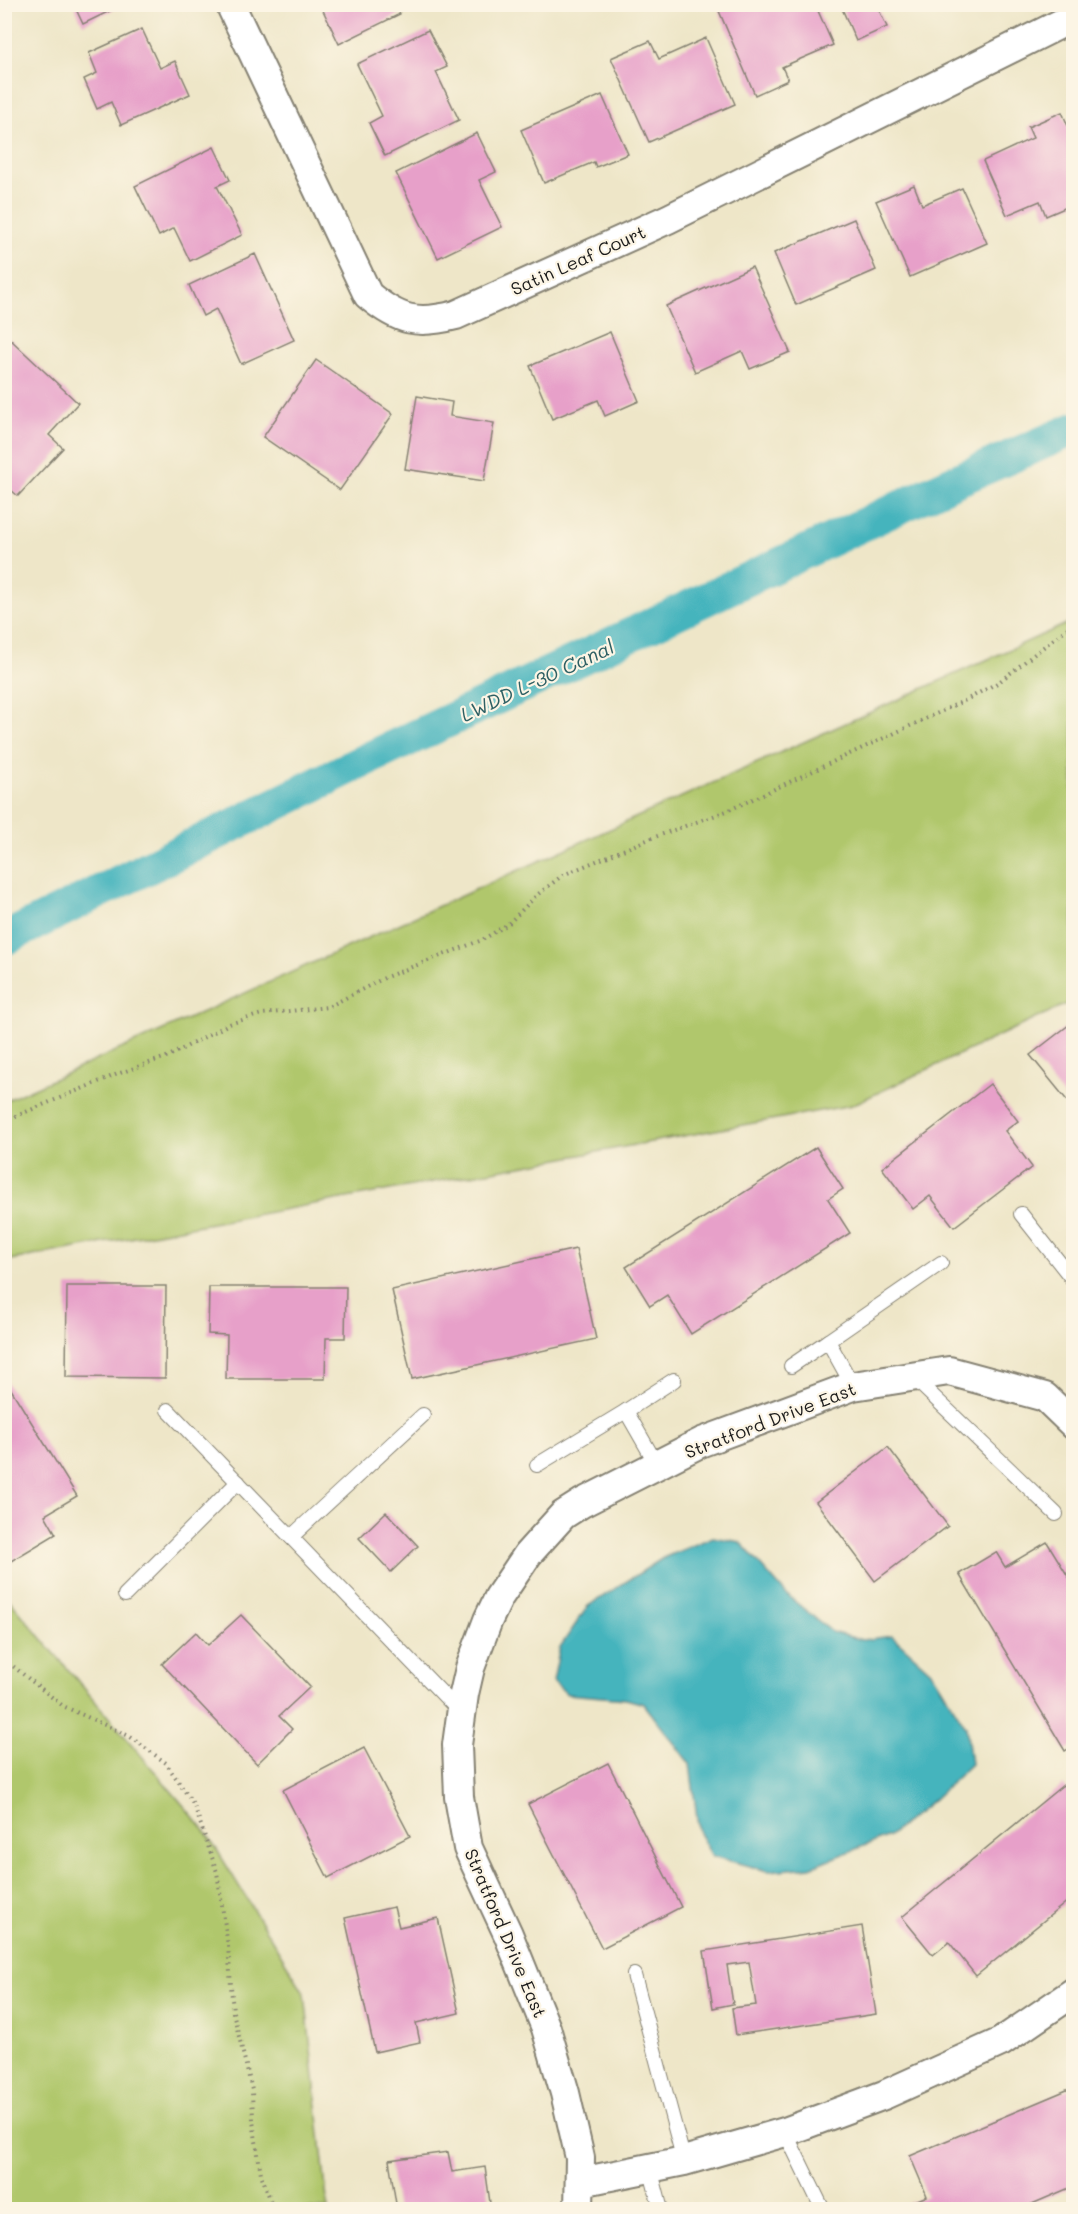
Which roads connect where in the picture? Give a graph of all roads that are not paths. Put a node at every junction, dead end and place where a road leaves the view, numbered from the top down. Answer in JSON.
{"nodes":[{"id":1,"x":230,"y":4,"type":"edge"},
{"id":2,"x":1074,"y":17,"type":"edge"},
{"id":3,"x":1021,"y":1215,"type":"dead end"},
{"id":4,"x":941,"y":1263,"type":"dead end"},
{"id":5,"x":1074,"y":1281,"type":"edge"},
{"id":6,"x":828,"y":1341,"type":"junction"},
{"id":7,"x":791,"y":1366,"type":"dead end"},
{"id":8,"x":913,"y":1377,"type":"junction"},
{"id":9,"x":674,"y":1380,"type":"dead end"},
{"id":10,"x":853,"y":1386,"type":"junction"},
{"id":11,"x":168,"y":1410,"type":"dead end"},
{"id":12,"x":626,"y":1412,"type":"junction"},
{"id":13,"x":423,"y":1415,"type":"dead end"},
{"id":14,"x":1074,"y":1425,"type":"edge"},
{"id":15,"x":537,"y":1465,"type":"dead end"},
{"id":16,"x":657,"y":1465,"type":"junction"},
{"id":17,"x":238,"y":1482,"type":"junction"},
{"id":18,"x":1056,"y":1514,"type":"dead end"},
{"id":19,"x":291,"y":1537,"type":"junction"},
{"id":20,"x":125,"y":1595,"type":"dead end"},
{"id":21,"x":461,"y":1713,"type":"junction"},
{"id":22,"x":634,"y":1975,"type":"dead end"},
{"id":23,"x":1074,"y":1992,"type":"edge"},
{"id":24,"x":786,"y":2132,"type":"junction"},
{"id":25,"x":684,"y":2161,"type":"junction"},
{"id":26,"x":650,"y":2168,"type":"junction"},
{"id":27,"x":580,"y":2196,"type":"edge"},
{"id":28,"x":661,"y":2210,"type":"edge"},
{"id":29,"x":823,"y":2210,"type":"edge"}],
"edges":[{"from":1,"to":2,"type":"street","name":"Satin Leaf Court"},
{"from":3,"to":5,"type":"lane"},
{"from":4,"to":6,"type":"lane"},
{"from":6,"to":7,"type":"lane"},
{"from":6,"to":10,"type":"lane"},
{"from":8,"to":10,"type":"street","name":"Stratford Drive East"},
{"from":8,"to":14,"type":"street","name":"Stratford Drive East"},
{"from":8,"to":18,"type":"lane"},
{"from":9,"to":12,"type":"lane"},
{"from":10,"to":16,"type":"street","name":"Stratford Drive East"},
{"from":11,"to":17,"type":"lane"},
{"from":12,"to":15,"type":"lane"},
{"from":12,"to":16,"type":"lane"},
{"from":13,"to":19,"type":"lane"},
{"from":16,"to":21,"type":"street","name":"Stratford Drive East"},
{"from":17,"to":19,"type":"lane"},
{"from":17,"to":20,"type":"lane"},
{"from":19,"to":21,"type":"lane"},
{"from":21,"to":27,"type":"street","name":"Stratford Drive East"},
{"from":22,"to":25,"type":"lane"},
{"from":23,"to":24,"type":"street","name":"Stratford Drive East"},
{"from":24,"to":25,"type":"street","name":"Stratford Drive East"},
{"from":24,"to":29,"type":"lane"},
{"from":25,"to":26,"type":"street","name":"Stratford Drive East"},
{"from":26,"to":27,"type":"street","name":"Stratford Drive East"},
{"from":26,"to":28,"type":"lane"}]}
